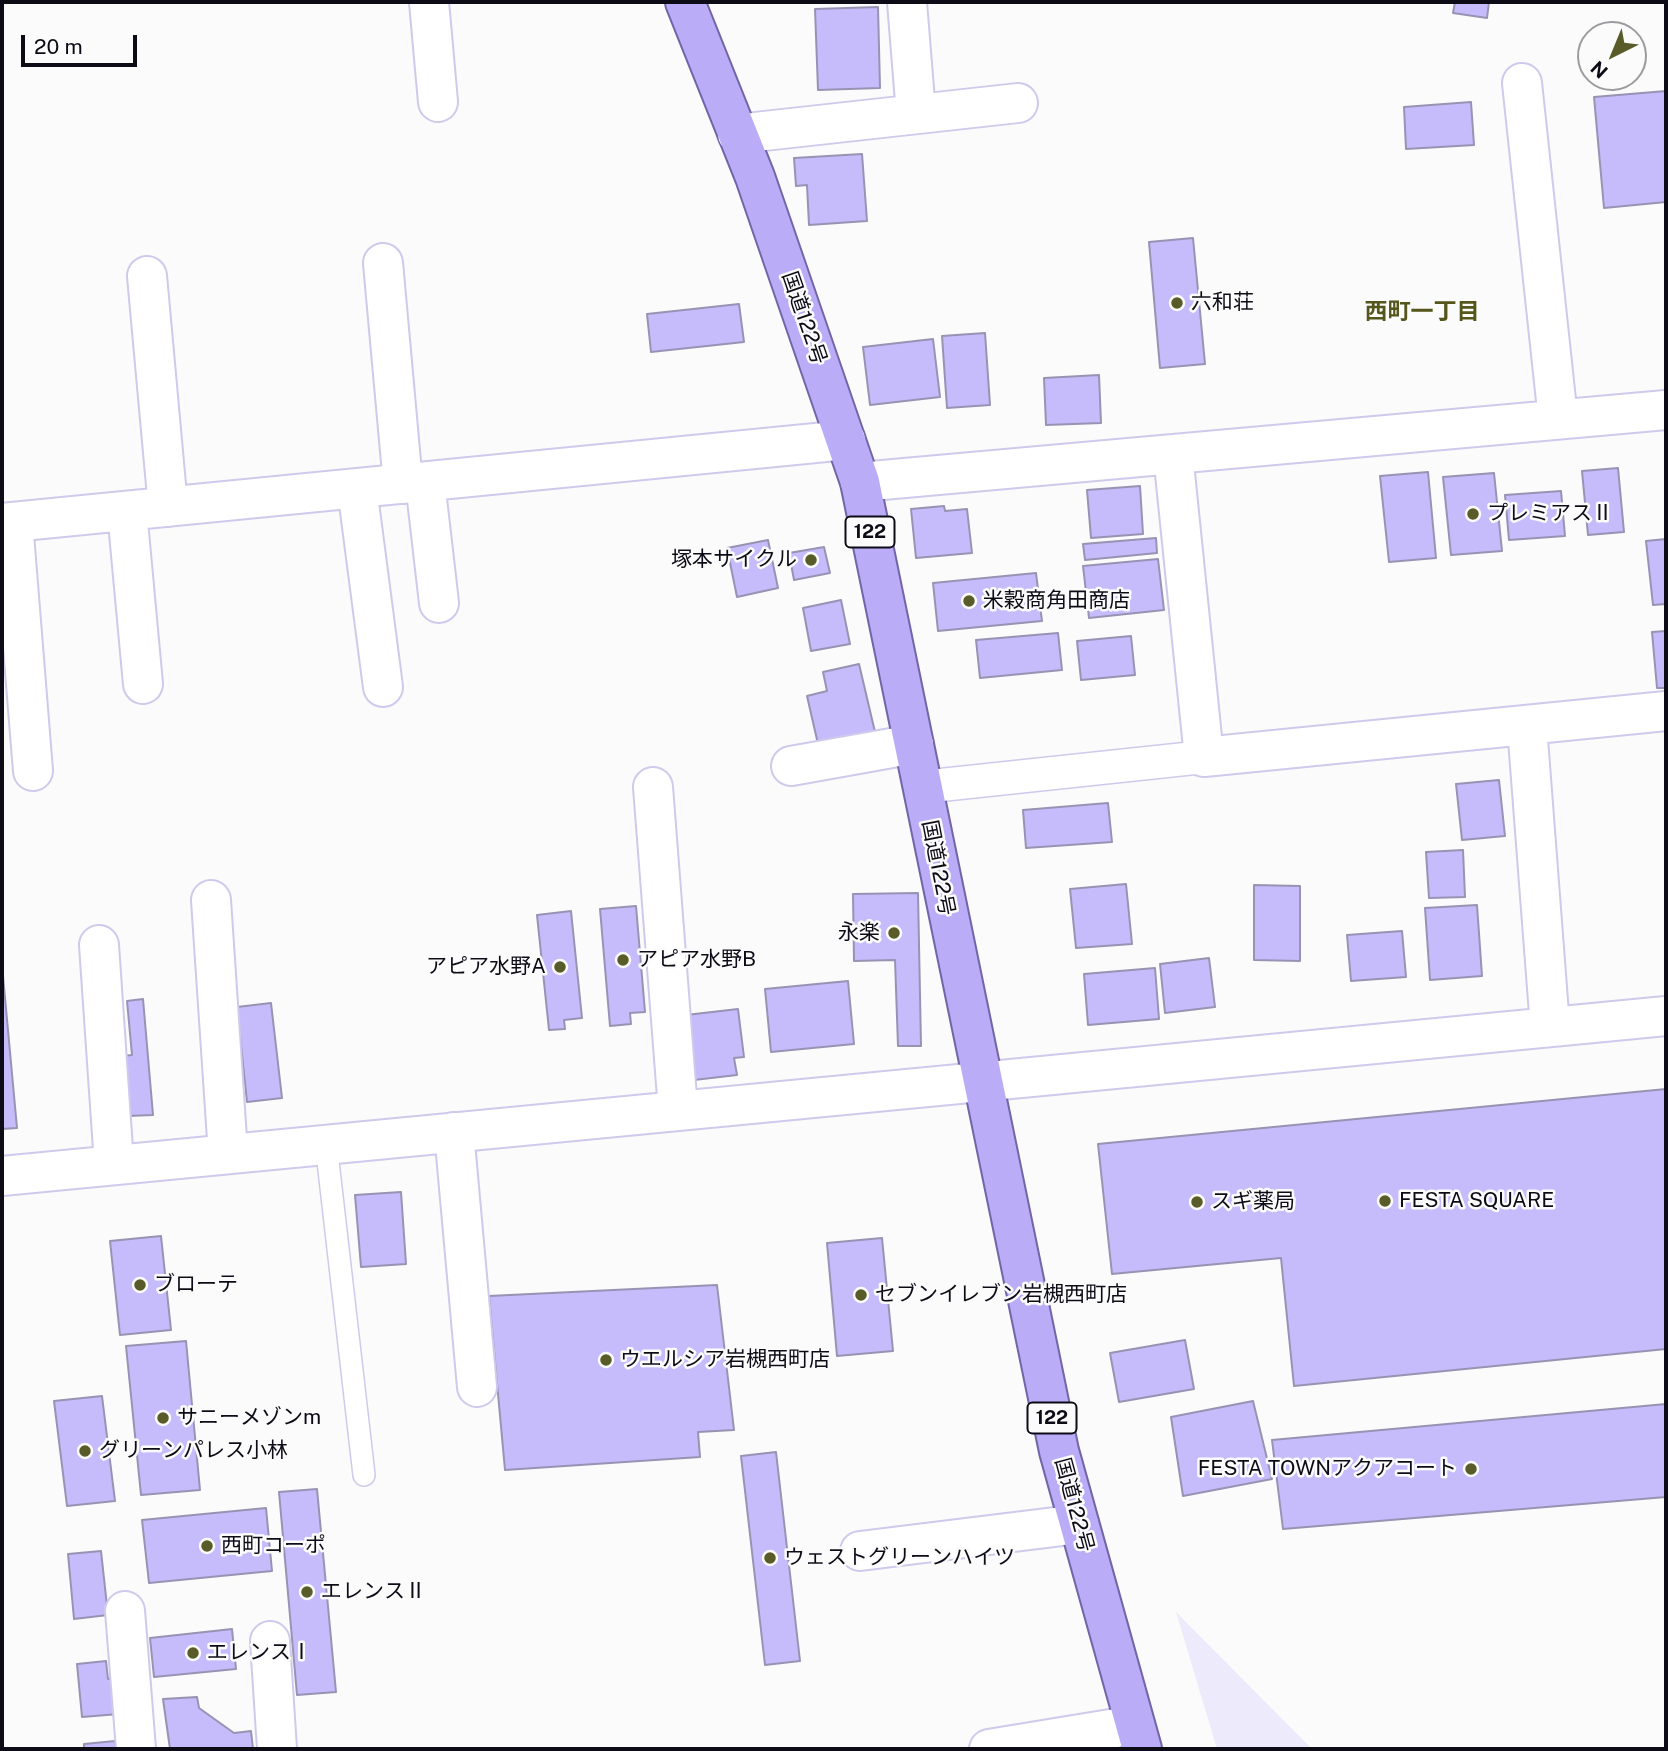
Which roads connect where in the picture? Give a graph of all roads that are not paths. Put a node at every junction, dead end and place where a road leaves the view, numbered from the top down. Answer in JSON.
{"nodes":[{"id":1,"x":429,"y":2,"type":"edge"},
{"id":2,"x":685,"y":2,"type":"edge"},
{"id":3,"x":907,"y":2,"type":"edge"},
{"id":4,"x":1522,"y":83,"type":"dead end"},
{"id":5,"x":438,"y":102,"type":"dead end"},
{"id":6,"x":1018,"y":103,"type":"dead end"},
{"id":7,"x":916,"y":114,"type":"junction"},
{"id":8,"x":737,"y":134,"type":"junction"},
{"id":9,"x":383,"y":263,"type":"dead end"},
{"id":10,"x":147,"y":276,"type":"dead end"},
{"id":11,"x":1666,"y":410,"type":"edge"},
{"id":12,"x":1558,"y":419,"type":"junction"},
{"id":13,"x":846,"y":440,"type":"junction"},
{"id":14,"x":1173,"y":454,"type":"junction"},
{"id":15,"x":860,"y":482,"type":"junction"},
{"id":16,"x":414,"y":483,"type":"junction"},
{"id":17,"x":357,"y":488,"type":"junction"},
{"id":18,"x":169,"y":507,"type":"junction"},
{"id":19,"x":127,"y":511,"type":"junction"},
{"id":20,"x":8,"y":523,"type":"edge"},
{"id":21,"x":439,"y":603,"type":"dead end"},
{"id":22,"x":143,"y":684,"type":"dead end"},
{"id":23,"x":383,"y":687,"type":"dead end"},
{"id":24,"x":1666,"y":710,"type":"edge"},
{"id":25,"x":1527,"y":726,"type":"junction"},
{"id":26,"x":914,"y":744,"type":"junction"},
{"id":27,"x":1204,"y":757,"type":"junction"},
{"id":28,"x":791,"y":766,"type":"dead end"},
{"id":29,"x":33,"y":771,"type":"dead end"},
{"id":30,"x":653,"y":787,"type":"dead end"},
{"id":31,"x":922,"y":788,"type":"junction"},
{"id":32,"x":211,"y":900,"type":"dead end"},
{"id":33,"x":99,"y":945,"type":"dead end"},
{"id":34,"x":1666,"y":1016,"type":"edge"},
{"id":35,"x":1550,"y":1027,"type":"junction"},
{"id":36,"x":983,"y":1082,"type":"junction"},
{"id":37,"x":678,"y":1110,"type":"junction"},
{"id":38,"x":454,"y":1132,"type":"junction"},
{"id":39,"x":326,"y":1144,"type":"junction"},
{"id":40,"x":228,"y":1154,"type":"junction"},
{"id":41,"x":114,"y":1164,"type":"junction"},
{"id":42,"x":2,"y":1176,"type":"edge"},
{"id":43,"x":477,"y":1387,"type":"dead end"},
{"id":44,"x":364,"y":1475,"type":"dead end"},
{"id":45,"x":1079,"y":1524,"type":"junction"},
{"id":46,"x":860,"y":1551,"type":"dead end"},
{"id":47,"x":125,"y":1611,"type":"dead end"},
{"id":48,"x":270,"y":1641,"type":"dead end"},
{"id":49,"x":1138,"y":1737,"type":"edge"},
{"id":50,"x":136,"y":1749,"type":"edge"},
{"id":51,"x":277,"y":1749,"type":"edge"},
{"id":52,"x":989,"y":1749,"type":"edge"}],
"edges":[{"from":1,"to":5,"type":"street"},
{"from":2,"to":8,"type":"highway","name":"国道122号","number":"122"},
{"from":3,"to":7,"type":"street"},
{"from":4,"to":12,"type":"street"},
{"from":6,"to":7,"type":"street"},
{"from":7,"to":8,"type":"street"},
{"from":8,"to":13,"type":"highway","name":"国道122号","number":"122"},
{"from":9,"to":16,"type":"street"},
{"from":10,"to":18,"type":"street"},
{"from":11,"to":12,"type":"street"},
{"from":12,"to":14,"type":"street"},
{"from":13,"to":15,"type":"highway","name":"国道122号","number":"122"},
{"from":13,"to":16,"type":"street"},
{"from":14,"to":15,"type":"street"},
{"from":14,"to":27,"type":"street"},
{"from":15,"to":26,"type":"highway","name":"国道122号","number":"122"},
{"from":16,"to":17,"type":"street"},
{"from":16,"to":21,"type":"street"},
{"from":17,"to":18,"type":"street"},
{"from":17,"to":23,"type":"street"},
{"from":18,"to":19,"type":"street"},
{"from":19,"to":20,"type":"street"},
{"from":19,"to":22,"type":"street"},
{"from":20,"to":29,"type":"street"},
{"from":24,"to":25,"type":"street"},
{"from":25,"to":27,"type":"street"},
{"from":25,"to":35,"type":"street"},
{"from":26,"to":28,"type":"street"},
{"from":26,"to":31,"type":"highway","name":"国道122号","number":"122"},
{"from":27,"to":31,"type":"street"},
{"from":30,"to":37,"type":"street"},
{"from":31,"to":36,"type":"highway","name":"国道122号","number":"122"},
{"from":32,"to":40,"type":"street"},
{"from":33,"to":41,"type":"street"},
{"from":34,"to":35,"type":"street"},
{"from":35,"to":36,"type":"street"},
{"from":36,"to":37,"type":"street"},
{"from":36,"to":45,"type":"highway","name":"国道122号","number":"122"},
{"from":37,"to":38,"type":"street"},
{"from":38,"to":39,"type":"street"},
{"from":38,"to":43,"type":"street"},
{"from":39,"to":40,"type":"street"},
{"from":39,"to":44,"type":"lane"},
{"from":40,"to":41,"type":"street"},
{"from":41,"to":42,"type":"street"},
{"from":45,"to":46,"type":"street"},
{"from":45,"to":49,"type":"highway","name":"国道122号","number":"122"},
{"from":47,"to":50,"type":"street"},
{"from":48,"to":51,"type":"street"},
{"from":49,"to":52,"type":"street"}]}
